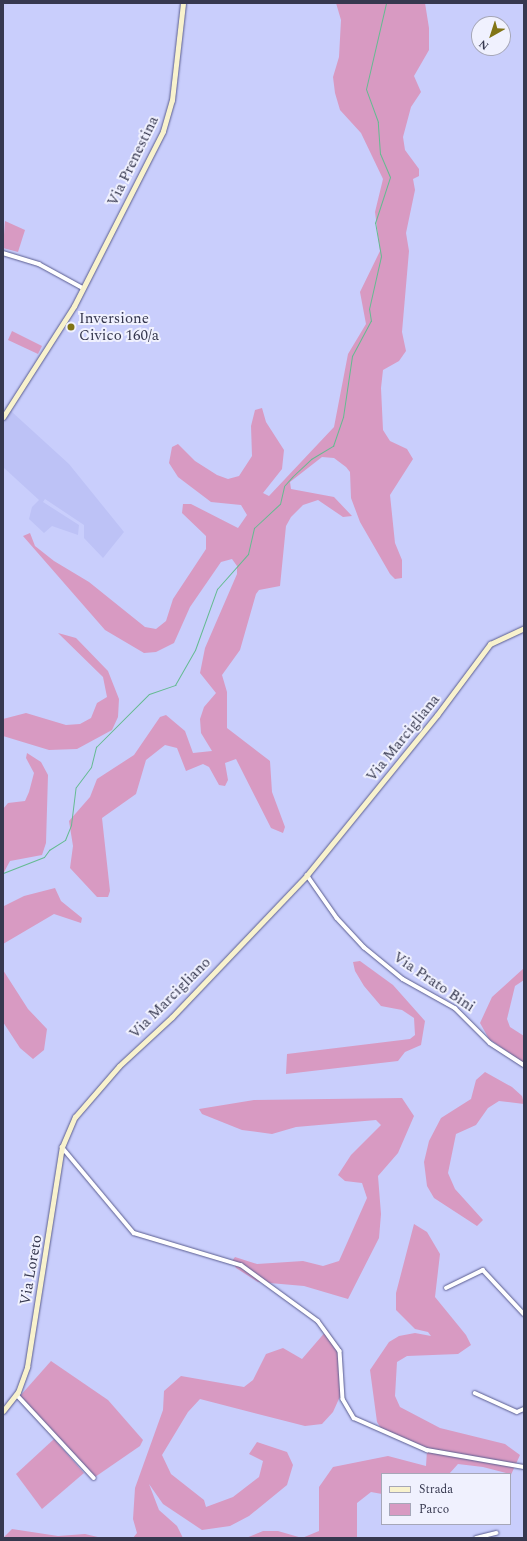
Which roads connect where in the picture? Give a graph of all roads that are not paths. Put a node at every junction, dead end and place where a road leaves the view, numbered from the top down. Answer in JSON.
{"nodes":[{"id":1,"x":183,"y":3,"type":"edge"},
{"id":2,"x":3,"y":253,"type":"edge"},
{"id":3,"x":83,"y":288,"type":"junction"},
{"id":4,"x":3,"y":417,"type":"edge"},
{"id":5,"x":524,"y":628,"type":"edge"},
{"id":6,"x":307,"y":875,"type":"junction"},
{"id":7,"x":524,"y":1065,"type":"edge"},
{"id":8,"x":62,"y":1147,"type":"junction"},
{"id":9,"x":446,"y":1288,"type":"dead end"},
{"id":10,"x":524,"y":1314,"type":"edge"},
{"id":11,"x":475,"y":1393,"type":"dead end"},
{"id":12,"x":17,"y":1394,"type":"junction"},
{"id":13,"x":524,"y":1409,"type":"edge"},
{"id":14,"x":3,"y":1411,"type":"edge"},
{"id":15,"x":524,"y":1467,"type":"edge"},
{"id":16,"x":94,"y":1478,"type":"dead end"},
{"id":17,"x":496,"y":1533,"type":"dead end"},
{"id":18,"x":476,"y":1538,"type":"edge"}],
"edges":[{"from":1,"to":3,"type":"street","name":"Via Prenestina"},
{"from":2,"to":3,"type":"street"},
{"from":3,"to":4,"type":"street","name":"Via Prenestina"},
{"from":5,"to":6,"type":"street","name":"Via Marcigliana"},
{"from":6,"to":7,"type":"street","name":"Via Prato Bini"},
{"from":6,"to":8,"type":"street","name":"Via Marcigliano"},
{"from":8,"to":12,"type":"street","name":"Via Loreto"},
{"from":8,"to":15,"type":"street"},
{"from":9,"to":10,"type":"street"},
{"from":11,"to":13,"type":"street"},
{"from":12,"to":14,"type":"street","name":"Via Loreto"},
{"from":12,"to":16,"type":"street"},
{"from":17,"to":18,"type":"street"}]}
